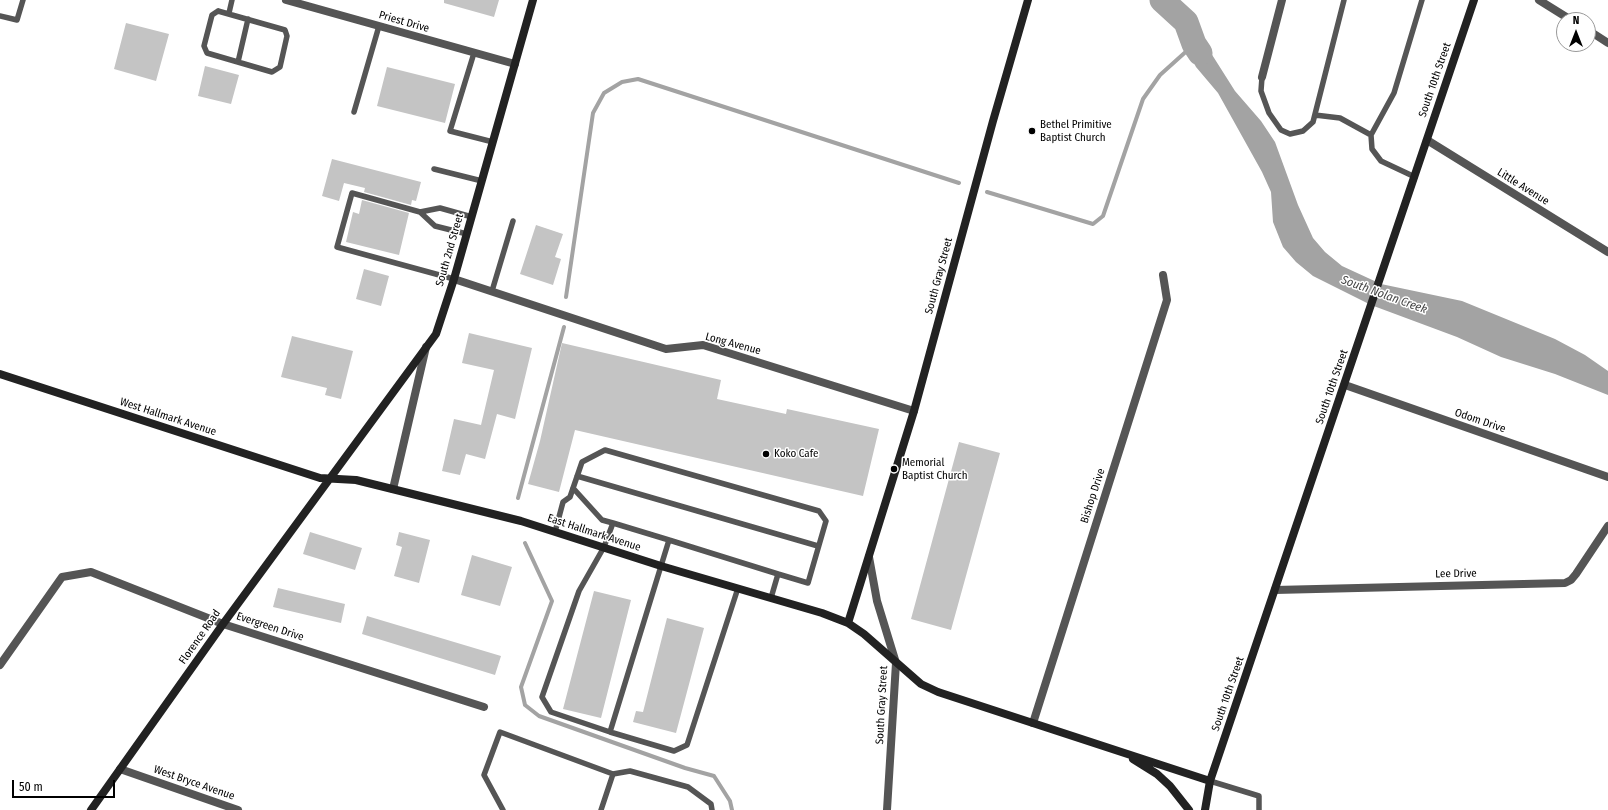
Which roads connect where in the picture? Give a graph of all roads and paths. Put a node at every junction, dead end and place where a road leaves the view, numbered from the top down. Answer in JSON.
{"nodes":[{"id":1,"x":23,"y":0,"type":"edge"},
{"id":2,"x":232,"y":0,"type":"edge"},
{"id":3,"x":286,"y":0,"type":"edge"},
{"id":4,"x":533,"y":0,"type":"edge"},
{"id":5,"x":1028,"y":0,"type":"edge"},
{"id":6,"x":1282,"y":0,"type":"edge"},
{"id":7,"x":1344,"y":0,"type":"edge"},
{"id":8,"x":1422,"y":0,"type":"edge"},
{"id":9,"x":1474,"y":0,"type":"edge"},
{"id":10,"x":1539,"y":0,"type":"edge"},
{"id":11,"x":1558,"y":12,"type":"edge"},
{"id":12,"x":229,"y":13,"type":"junction"},
{"id":13,"x":0,"y":16,"type":"edge"},
{"id":14,"x":248,"y":19,"type":"junction"},
{"id":15,"x":379,"y":26,"type":"junction"},
{"id":16,"x":1596,"y":35,"type":"edge"},
{"id":17,"x":1608,"y":43,"type":"edge"},
{"id":18,"x":474,"y":53,"type":"junction"},
{"id":19,"x":238,"y":62,"type":"junction"},
{"id":20,"x":515,"y":64,"type":"junction"},
{"id":21,"x":1262,"y":77,"type":"joint"},
{"id":22,"x":354,"y":112,"type":"dead end"},
{"id":23,"x":1315,"y":115,"type":"junction"},
{"id":24,"x":1371,"y":135,"type":"junction"},
{"id":25,"x":1427,"y":140,"type":"junction"},
{"id":26,"x":493,"y":142,"type":"junction"},
{"id":27,"x":434,"y":169,"type":"dead end"},
{"id":28,"x":1415,"y":177,"type":"junction"},
{"id":29,"x":482,"y":181,"type":"junction"},
{"id":30,"x":420,"y":212,"type":"junction"},
{"id":31,"x":472,"y":217,"type":"junction"},
{"id":32,"x":513,"y":221,"type":"dead end"},
{"id":33,"x":467,"y":234,"type":"junction"},
{"id":34,"x":1608,"y":252,"type":"edge"},
{"id":35,"x":1163,"y":275,"type":"dead end"},
{"id":36,"x":454,"y":279,"type":"junction"},
{"id":37,"x":492,"y":291,"type":"junction"},
{"id":38,"x":426,"y":346,"type":"junction"},
{"id":39,"x":0,"y":374,"type":"edge"},
{"id":40,"x":1345,"y":385,"type":"junction"},
{"id":41,"x":914,"y":411,"type":"junction"},
{"id":42,"x":577,"y":476,"type":"junction"},
{"id":43,"x":1608,"y":477,"type":"edge"},
{"id":44,"x":329,"y":478,"type":"junction"},
{"id":45,"x":573,"y":488,"type":"junction"},
{"id":46,"x":393,"y":489,"type":"junction"},
{"id":47,"x":612,"y":523,"type":"junction"},
{"id":48,"x":1608,"y":526,"type":"edge"},
{"id":49,"x":555,"y":532,"type":"junction"},
{"id":50,"x":669,"y":540,"type":"junction"},
{"id":51,"x":818,"y":546,"type":"junction"},
{"id":52,"x":604,"y":548,"type":"junction"},
{"id":53,"x":869,"y":557,"type":"junction"},
{"id":54,"x":661,"y":566,"type":"junction"},
{"id":55,"x":778,"y":574,"type":"junction"},
{"id":56,"x":738,"y":588,"type":"junction"},
{"id":57,"x":1275,"y":590,"type":"junction"},
{"id":58,"x":771,"y":598,"type":"junction"},
{"id":59,"x":848,"y":623,"type":"junction"},
{"id":60,"x":223,"y":624,"type":"junction"},
{"id":61,"x":896,"y":662,"type":"junction"},
{"id":62,"x":0,"y":665,"type":"edge"},
{"id":63,"x":484,"y":707,"type":"dead end"},
{"id":64,"x":1033,"y":724,"type":"junction"},
{"id":65,"x":610,"y":732,"type":"junction"},
{"id":66,"x":1122,"y":753,"type":"junction"},
{"id":67,"x":120,"y":769,"type":"junction"},
{"id":68,"x":613,"y":774,"type":"junction"},
{"id":69,"x":1210,"y":781,"type":"junction"},
{"id":70,"x":91,"y":810,"type":"edge"},
{"id":71,"x":238,"y":810,"type":"edge"},
{"id":72,"x":503,"y":810,"type":"edge"},
{"id":73,"x":601,"y":810,"type":"edge"},
{"id":74,"x":712,"y":810,"type":"edge"},
{"id":75,"x":887,"y":810,"type":"edge"},
{"id":76,"x":1189,"y":810,"type":"edge"},
{"id":77,"x":1205,"y":810,"type":"edge"},
{"id":78,"x":1259,"y":810,"type":"edge"}],
"edges":[{"from":1,"to":13,"type":"lane"},
{"from":2,"to":12,"type":"lane"},
{"from":3,"to":15,"type":"street","name":"Priest Drive"},
{"from":4,"to":20,"type":"street","name":"South 2nd Street"},
{"from":5,"to":41,"type":"street","name":"South Gray Street"},
{"from":6,"to":21,"type":"street"},
{"from":7,"to":23,"type":"lane"},
{"from":8,"to":24,"type":"lane"},
{"from":9,"to":25,"type":"street","name":"South 10th Street"},
{"from":10,"to":11,"type":"street"},
{"from":12,"to":14,"type":"lane"},
{"from":12,"to":19,"type":"lane"},
{"from":14,"to":19,"type":"lane"},
{"from":14,"to":19,"type":"lane"},
{"from":15,"to":18,"type":"street","name":"Priest Drive"},
{"from":15,"to":22,"type":"lane"},
{"from":16,"to":17,"type":"street"},
{"from":18,"to":20,"type":"street","name":"Priest Drive"},
{"from":18,"to":26,"type":"lane"},
{"from":20,"to":26,"type":"street","name":"South 2nd Street"},
{"from":21,"to":23,"type":"lane"},
{"from":23,"to":24,"type":"lane"},
{"from":24,"to":28,"type":"lane"},
{"from":25,"to":28,"type":"street","name":"South 10th Street"},
{"from":25,"to":34,"type":"street","name":"Little Avenue"},
{"from":26,"to":29,"type":"street","name":"South 2nd Street"},
{"from":27,"to":29,"type":"lane"},
{"from":28,"to":40,"type":"street","name":"South 10th Street"},
{"from":29,"to":31,"type":"street","name":"South 2nd Street"},
{"from":30,"to":31,"type":"lane"},
{"from":30,"to":33,"type":"lane"},
{"from":30,"to":36,"type":"lane"},
{"from":31,"to":33,"type":"street","name":"South 2nd Street"},
{"from":32,"to":37,"type":"lane"},
{"from":33,"to":36,"type":"street","name":"South 2nd Street"},
{"from":35,"to":64,"type":"street","name":"Bishop Drive"},
{"from":36,"to":37,"type":"street","name":"Long Avenue"},
{"from":36,"to":38,"type":"street","name":"South 2nd Street"},
{"from":37,"to":41,"type":"street","name":"Long Avenue"},
{"from":38,"to":44,"type":"street","name":"South 2nd Street"},
{"from":38,"to":46,"type":"street"},
{"from":39,"to":44,"type":"street","name":"West Hallmark Avenue"},
{"from":40,"to":43,"type":"street","name":"Odom Drive"},
{"from":40,"to":57,"type":"street","name":"South 10th Street"},
{"from":41,"to":53,"type":"street","name":"South Gray Street"},
{"from":42,"to":45,"type":"lane"},
{"from":42,"to":51,"type":"lane"},
{"from":42,"to":51,"type":"lane"},
{"from":44,"to":46,"type":"street","name":"East Hallmark Avenue"},
{"from":44,"to":60,"type":"street","name":"Florence Road"},
{"from":45,"to":47,"type":"lane"},
{"from":45,"to":49,"type":"lane"},
{"from":46,"to":49,"type":"street","name":"East Hallmark Avenue"},
{"from":47,"to":50,"type":"lane"},
{"from":47,"to":52,"type":"lane"},
{"from":48,"to":57,"type":"street","name":"Lee Drive"},
{"from":49,"to":52,"type":"street","name":"East Hallmark Avenue"},
{"from":50,"to":54,"type":"lane"},
{"from":50,"to":55,"type":"lane"},
{"from":51,"to":55,"type":"lane"},
{"from":52,"to":54,"type":"street","name":"East Hallmark Avenue"},
{"from":52,"to":65,"type":"lane"},
{"from":53,"to":59,"type":"street","name":"South Gray Street"},
{"from":53,"to":61,"type":"street","name":"South Gray Street"},
{"from":54,"to":56,"type":"street","name":"East Hallmark Avenue"},
{"from":54,"to":65,"type":"lane"},
{"from":55,"to":58,"type":"lane"},
{"from":56,"to":58,"type":"street","name":"East Hallmark Avenue"},
{"from":56,"to":65,"type":"lane"},
{"from":57,"to":69,"type":"street","name":"South 10th Street"},
{"from":58,"to":59,"type":"street","name":"East Hallmark Avenue"},
{"from":59,"to":61,"type":"street","name":"East Hallmark Avenue"},
{"from":60,"to":62,"type":"street","name":"Evergreen Drive"},
{"from":60,"to":63,"type":"street","name":"Evergreen Drive"},
{"from":60,"to":67,"type":"street","name":"Florence Road"},
{"from":61,"to":64,"type":"street","name":"East Hallmark Avenue"},
{"from":61,"to":75,"type":"street","name":"South Gray Street"},
{"from":64,"to":66,"type":"street","name":"East Hallmark Avenue"},
{"from":66,"to":69,"type":"street"},
{"from":66,"to":76,"type":"street"},
{"from":67,"to":70,"type":"street","name":"Florence Road"},
{"from":67,"to":71,"type":"street","name":"West Bryce Avenue"},
{"from":68,"to":72,"type":"lane"},
{"from":68,"to":73,"type":"lane"},
{"from":68,"to":74,"type":"lane"},
{"from":69,"to":77,"type":"street","name":"South 10th Street"},
{"from":69,"to":78,"type":"lane"}]}
